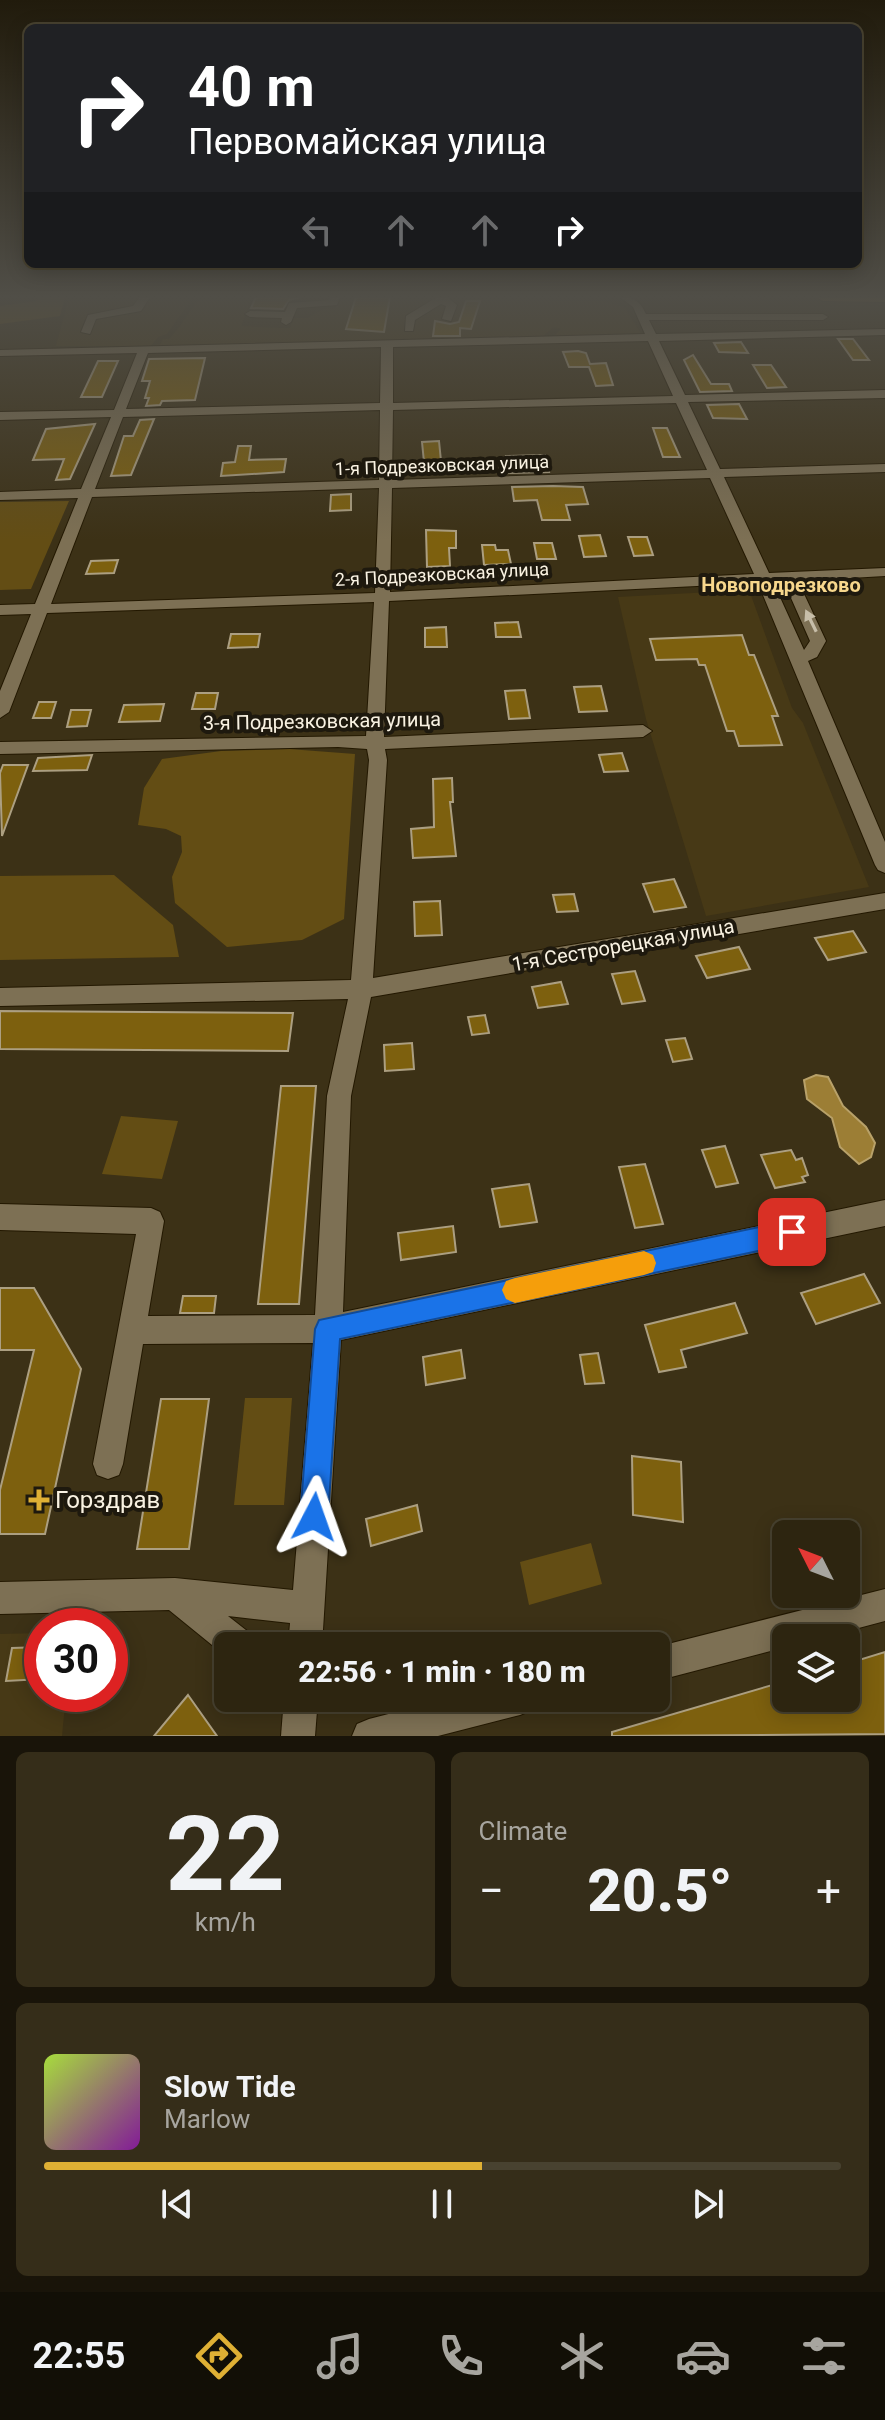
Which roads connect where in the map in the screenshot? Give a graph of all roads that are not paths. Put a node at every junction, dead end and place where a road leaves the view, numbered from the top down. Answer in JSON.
{"nodes":[{"id":1,"x":133,"y":378,"type":"edge"},
{"id":2,"x":386,"y":378,"type":"edge"},
{"id":3,"x":670,"y":378,"type":"edge"},
{"id":4,"x":885,"y":394,"type":"edge"},
{"id":5,"x":680,"y":400,"type":"junction"},
{"id":6,"x":386,"y":408,"type":"junction"},
{"id":7,"x":120,"y":413,"type":"junction"},
{"id":8,"x":0,"y":416,"type":"edge"},
{"id":9,"x":885,"y":468,"type":"edge"},
{"id":10,"x":713,"y":473,"type":"junction"},
{"id":11,"x":386,"y":485,"type":"junction"},
{"id":12,"x":84,"y":494,"type":"junction"},
{"id":13,"x":0,"y":496,"type":"edge"},
{"id":14,"x":885,"y":572,"type":"edge"},
{"id":15,"x":789,"y":577,"type":"junction"},
{"id":16,"x":764,"y":579,"type":"junction"},
{"id":17,"x":382,"y":597,"type":"junction"},
{"id":18,"x":40,"y":609,"type":"junction"},
{"id":19,"x":0,"y":610,"type":"edge"},
{"id":20,"x":799,"y":659,"type":"junction"},
{"id":21,"x":0,"y":712,"type":"edge"},
{"id":22,"x":643,"y":731,"type":"dead end"},
{"id":23,"x":375,"y":744,"type":"junction"},
{"id":24,"x":0,"y":748,"type":"edge"},
{"id":25,"x":885,"y":865,"type":"edge"},
{"id":26,"x":885,"y":901,"type":"edge"},
{"id":27,"x":361,"y":989,"type":"junction"},
{"id":28,"x":0,"y":997,"type":"edge"},
{"id":29,"x":885,"y":1213,"type":"edge"},
{"id":30,"x":0,"y":1217,"type":"edge"},
{"id":31,"x":328,"y":1329,"type":"junction"},
{"id":32,"x":130,"y":1330,"type":"junction"},
{"id":33,"x":108,"y":1464,"type":"dead end"},
{"id":34,"x":175,"y":1594,"type":"junction"},
{"id":35,"x":0,"y":1598,"type":"edge"},
{"id":36,"x":885,"y":1605,"type":"edge"},
{"id":37,"x":307,"y":1608,"type":"junction"},
{"id":38,"x":222,"y":1632,"type":"edge"},
{"id":39,"x":306,"y":1632,"type":"edge"},
{"id":40,"x":670,"y":1660,"type":"edge"},
{"id":41,"x":300,"y":1712,"type":"edge"},
{"id":42,"x":464,"y":1712,"type":"edge"},
{"id":43,"x":298,"y":1736,"type":"edge"},
{"id":44,"x":369,"y":1736,"type":"edge"}],
"edges":[{"from":1,"to":7,"type":"street"},
{"from":2,"to":6,"type":"street"},
{"from":3,"to":5,"type":"street"},
{"from":4,"to":5,"type":"street"},
{"from":5,"to":6,"type":"street"},
{"from":5,"to":10,"type":"street"},
{"from":6,"to":7,"type":"street"},
{"from":6,"to":11,"type":"street"},
{"from":7,"to":8,"type":"street"},
{"from":7,"to":12,"type":"street"},
{"from":9,"to":10,"type":"street","name":"1-я Подрезковская улица"},
{"from":10,"to":11,"type":"street","name":"1-я Подрезковская улица"},
{"from":10,"to":16,"type":"street"},
{"from":11,"to":12,"type":"street","name":"1-я Подрезковская улица"},
{"from":11,"to":17,"type":"street"},
{"from":12,"to":13,"type":"street","name":"1-я Подрезковская улица"},
{"from":12,"to":18,"type":"street"},
{"from":14,"to":15,"type":"street","name":"2-я Подрезковская улица"},
{"from":15,"to":16,"type":"street","name":"2-я Подрезковская улица"},
{"from":20,"to":15,"type":"street","one_way":true},
{"from":16,"to":17,"type":"street","name":"2-я Подрезковская улица"},
{"from":16,"to":20,"type":"street"},
{"from":17,"to":18,"type":"street","name":"2-я Подрезковская улица"},
{"from":17,"to":23,"type":"street"},
{"from":18,"to":19,"type":"street","name":"2-я Подрезковская улица"},
{"from":18,"to":21,"type":"street"},
{"from":20,"to":25,"type":"street"},
{"from":22,"to":23,"type":"street","name":"3-я Подрезковская улица"},
{"from":23,"to":24,"type":"street","name":"3-я Подрезковская улица"},
{"from":23,"to":27,"type":"street"},
{"from":26,"to":27,"type":"street","name":"1-я Сестрорецкая улица"},
{"from":27,"to":28,"type":"street","name":"1-я Сестрорецкая улица"},
{"from":27,"to":31,"type":"street"},
{"from":29,"to":31,"type":"street"},
{"from":30,"to":32,"type":"street"},
{"from":31,"to":32,"type":"street"},
{"from":31,"to":37,"type":"street"},
{"from":32,"to":33,"type":"street"},
{"from":34,"to":35,"type":"street"},
{"from":34,"to":37,"type":"street"},
{"from":34,"to":38,"type":"street"},
{"from":36,"to":40,"type":"street"},
{"from":37,"to":39,"type":"street"},
{"from":41,"to":43,"type":"street"},
{"from":42,"to":44,"type":"street"}]}
